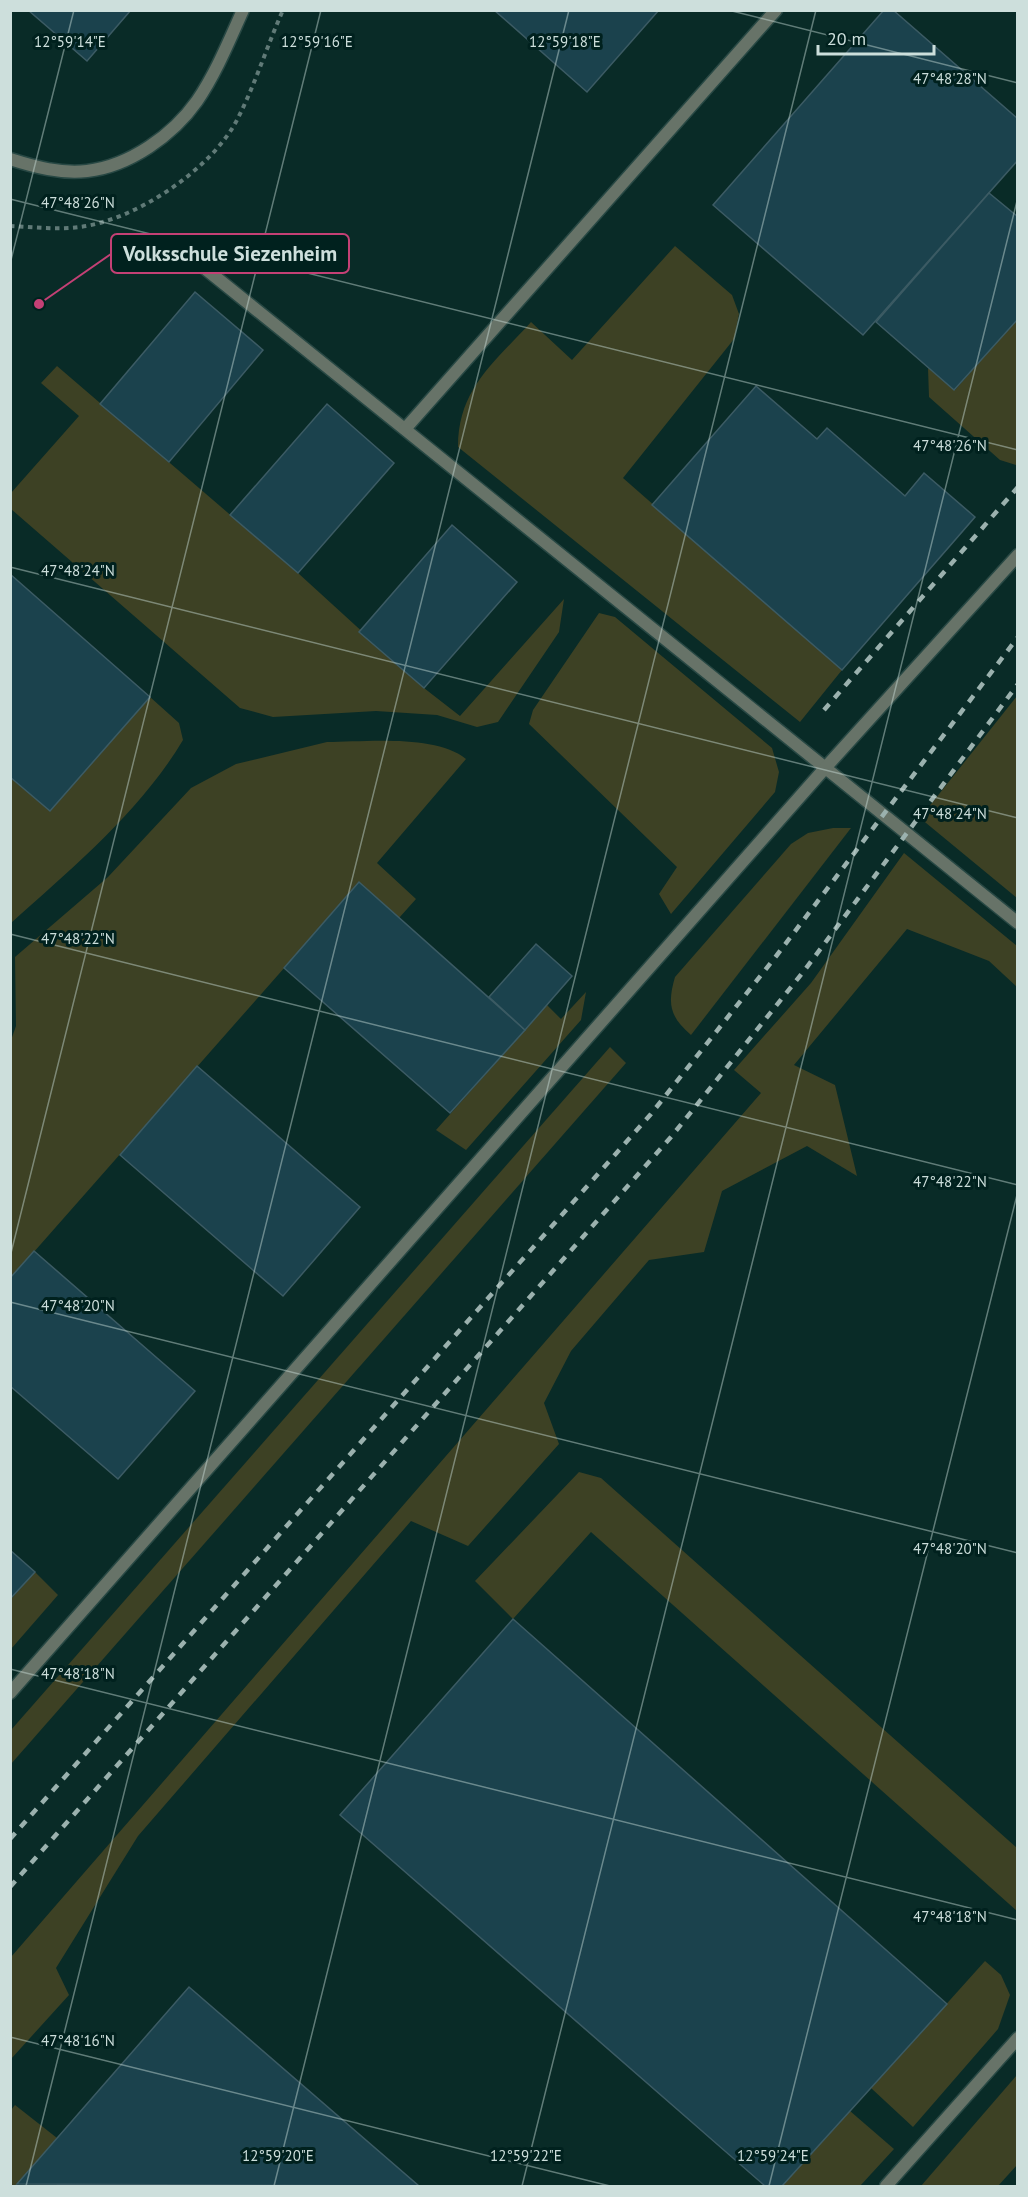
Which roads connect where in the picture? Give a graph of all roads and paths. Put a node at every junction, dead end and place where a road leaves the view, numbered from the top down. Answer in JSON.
{"nodes":[{"id":1,"x":243,"y":10,"type":"edge"},
{"id":2,"x":776,"y":10,"type":"edge"},
{"id":3,"x":10,"y":159,"type":"edge"},
{"id":4,"x":192,"y":258,"type":"dead end"},
{"id":5,"x":405,"y":429,"type":"junction"},
{"id":6,"x":1017,"y":555,"type":"edge"},
{"id":7,"x":826,"y":767,"type":"junction"},
{"id":8,"x":1017,"y":922,"type":"edge"},
{"id":9,"x":10,"y":1693,"type":"edge"},
{"id":10,"x":1017,"y":2038,"type":"edge"},
{"id":11,"x":886,"y":2187,"type":"edge"}],
"edges":[{"from":1,"to":3,"type":"street"},
{"from":2,"to":5,"type":"street"},
{"from":4,"to":5,"type":"street"},
{"from":5,"to":7,"type":"street"},
{"from":6,"to":7,"type":"street"},
{"from":7,"to":8,"type":"street"},
{"from":7,"to":9,"type":"street"},
{"from":10,"to":11,"type":"street"}]}
